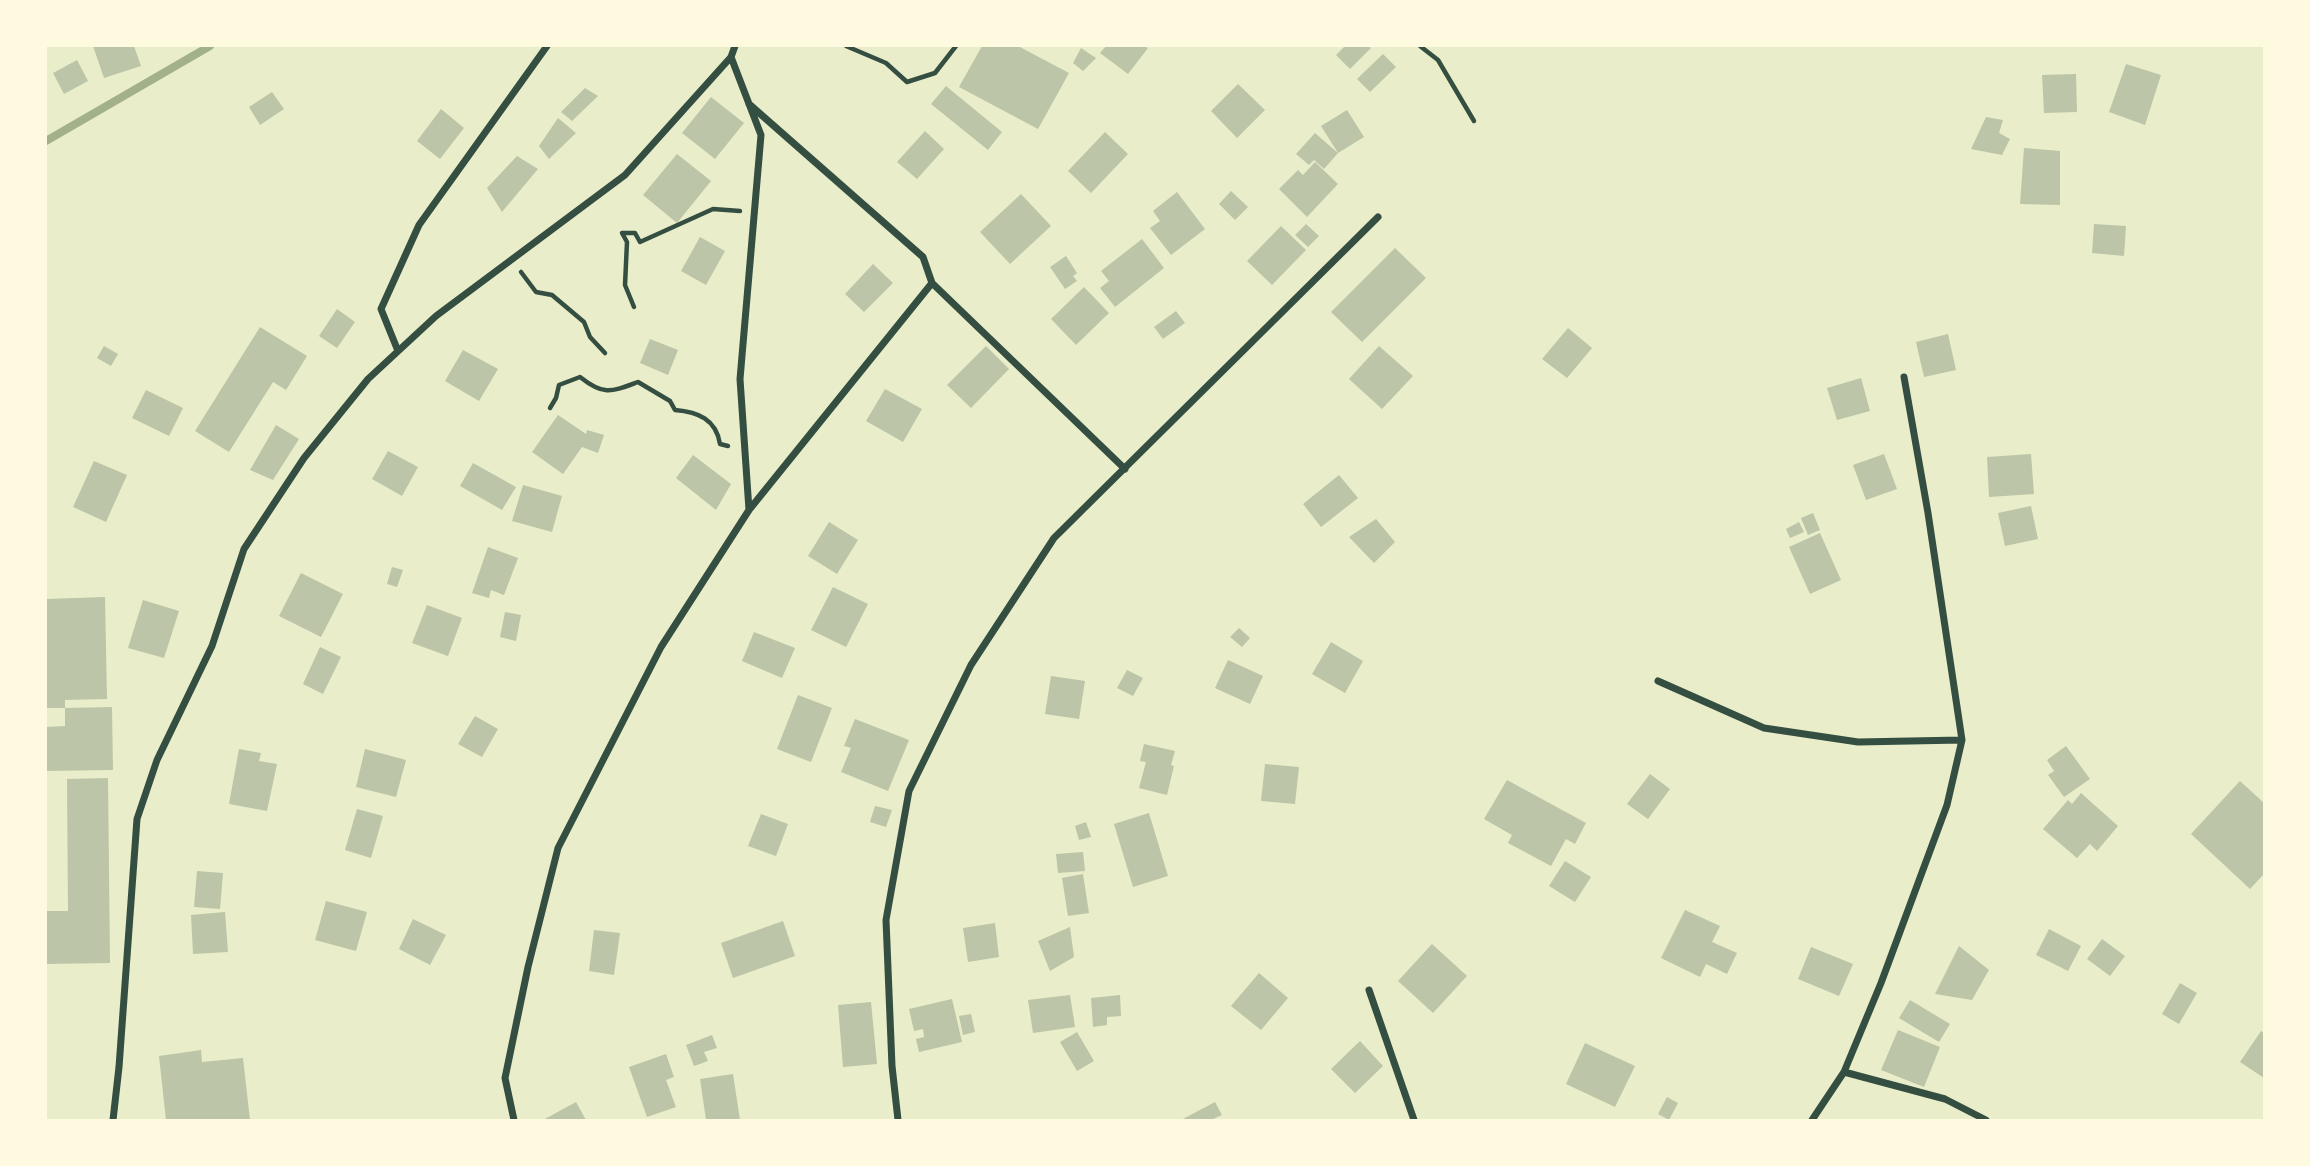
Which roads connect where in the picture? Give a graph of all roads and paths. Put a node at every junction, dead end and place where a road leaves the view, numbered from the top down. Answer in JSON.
{"nodes":[{"id":1,"x":547,"y":46,"type":"edge"},
{"id":2,"x":735,"y":46,"type":"edge"},
{"id":3,"x":846,"y":46,"type":"edge"},
{"id":4,"x":956,"y":46,"type":"edge"},
{"id":5,"x":1420,"y":46,"type":"edge"},
{"id":6,"x":731,"y":57,"type":"junction"},
{"id":7,"x":748,"y":104,"type":"junction"},
{"id":8,"x":1474,"y":121,"type":"dead end"},
{"id":9,"x":755,"y":208,"type":"junction"},
{"id":10,"x":1378,"y":217,"type":"dead end"},
{"id":11,"x":512,"y":260,"type":"junction"},
{"id":12,"x":932,"y":283,"type":"junction"},
{"id":13,"x":634,"y":307,"type":"dead end"},
{"id":14,"x":398,"y":351,"type":"junction"},
{"id":15,"x":606,"y":353,"type":"dead end"},
{"id":16,"x":1904,"y":377,"type":"dead end"},
{"id":17,"x":550,"y":408,"type":"dead end"},
{"id":18,"x":745,"y":452,"type":"junction"},
{"id":19,"x":1125,"y":469,"type":"junction"},
{"id":20,"x":750,"y":510,"type":"junction"},
{"id":21,"x":1658,"y":681,"type":"dead end"},
{"id":22,"x":1962,"y":740,"type":"junction"},
{"id":23,"x":1369,"y":990,"type":"dead end"},
{"id":24,"x":1844,"y":1072,"type":"junction"},
{"id":25,"x":113,"y":1121,"type":"edge"},
{"id":26,"x":514,"y":1121,"type":"edge"},
{"id":27,"x":898,"y":1121,"type":"edge"},
{"id":28,"x":1414,"y":1121,"type":"edge"},
{"id":29,"x":1812,"y":1121,"type":"edge"},
{"id":30,"x":1986,"y":1121,"type":"edge"}],
"edges":[{"from":1,"to":14,"type":"street"},
{"from":2,"to":6,"type":"street"},
{"from":3,"to":4,"type":"path"},
{"from":5,"to":8,"type":"path"},
{"from":6,"to":7,"type":"street"},
{"from":6,"to":11,"type":"street"},
{"from":7,"to":9,"type":"street"},
{"from":7,"to":12,"type":"street"},
{"from":9,"to":13,"type":"path"},
{"from":9,"to":18,"type":"street"},
{"from":10,"to":19,"type":"street"},
{"from":11,"to":14,"type":"street"},
{"from":11,"to":15,"type":"path"},
{"from":12,"to":19,"type":"street"},
{"from":12,"to":20,"type":"street"},
{"from":14,"to":25,"type":"street"},
{"from":16,"to":22,"type":"street"},
{"from":17,"to":18,"type":"path"},
{"from":18,"to":20,"type":"street"},
{"from":19,"to":27,"type":"street"},
{"from":20,"to":26,"type":"street"},
{"from":21,"to":22,"type":"street"},
{"from":22,"to":24,"type":"street"},
{"from":23,"to":28,"type":"street"},
{"from":24,"to":29,"type":"street"},
{"from":24,"to":30,"type":"street"}]}
